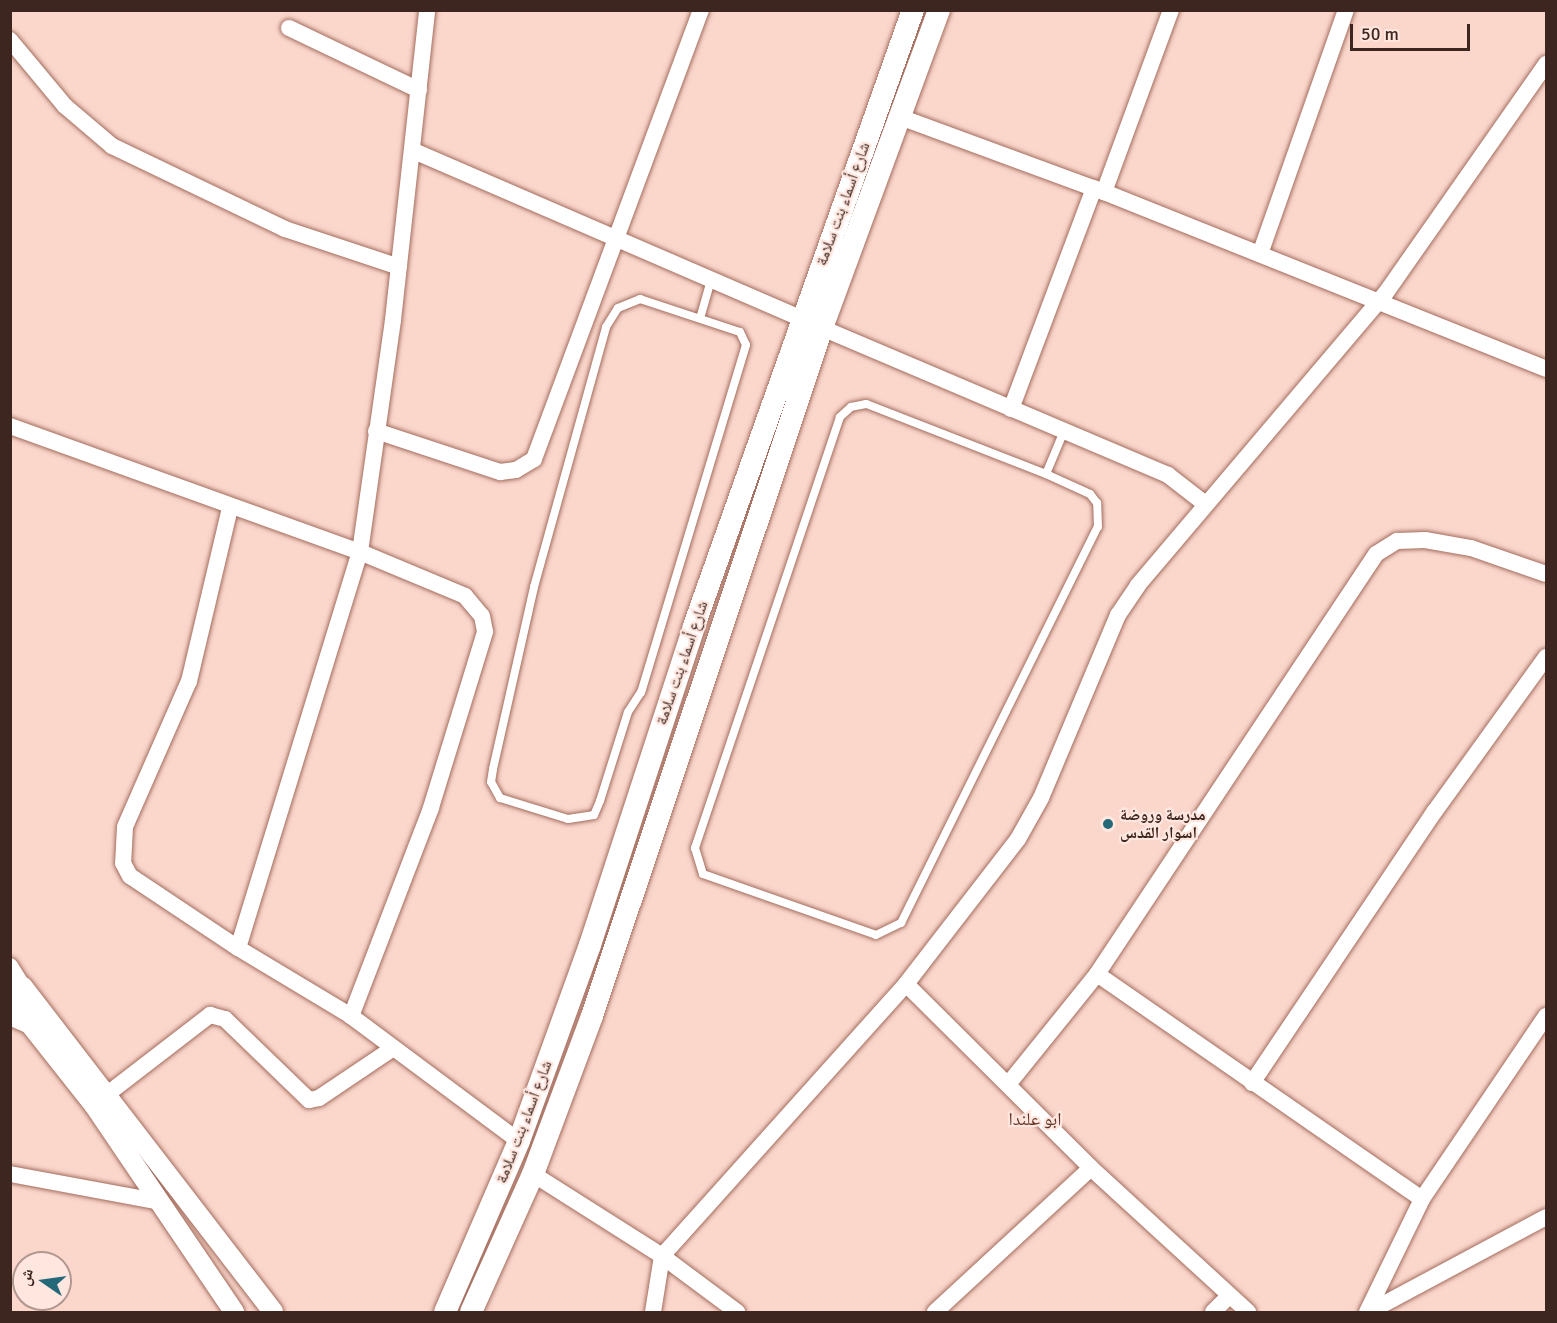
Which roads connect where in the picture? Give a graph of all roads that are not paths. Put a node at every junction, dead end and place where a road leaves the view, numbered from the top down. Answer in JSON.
{"nodes":[{"id":1,"x":428,"y":10,"type":"edge"},
{"id":2,"x":701,"y":10,"type":"edge"},
{"id":3,"x":913,"y":10,"type":"edge"},
{"id":4,"x":939,"y":10,"type":"edge"},
{"id":5,"x":1171,"y":10,"type":"edge"},
{"id":6,"x":1346,"y":10,"type":"edge"},
{"id":7,"x":289,"y":28,"type":"dead end"},
{"id":8,"x":10,"y":39,"type":"edge"},
{"id":9,"x":1546,"y":64,"type":"edge"},
{"id":10,"x":419,"y":90,"type":"junction"},
{"id":11,"x":900,"y":117,"type":"junction"},
{"id":12,"x":414,"y":151,"type":"junction"},
{"id":13,"x":1099,"y":190,"type":"junction"},
{"id":14,"x":615,"y":238,"type":"junction"},
{"id":15,"x":1260,"y":254,"type":"junction"},
{"id":16,"x":399,"y":267,"type":"junction"},
{"id":17,"x":711,"y":280,"type":"junction"},
{"id":18,"x":1377,"y":304,"type":"junction"},
{"id":19,"x":700,"y":315,"type":"junction"},
{"id":20,"x":812,"y":324,"type":"junction"},
{"id":21,"x":1546,"y":369,"type":"edge"},
{"id":22,"x":1011,"y":409,"type":"junction"},
{"id":23,"x":10,"y":426,"type":"edge"},
{"id":24,"x":376,"y":431,"type":"junction"},
{"id":25,"x":1064,"y":431,"type":"junction"},
{"id":26,"x":1046,"y":474,"type":"junction"},
{"id":27,"x":1204,"y":502,"type":"junction"},
{"id":28,"x":230,"y":508,"type":"junction"},
{"id":29,"x":360,"y":552,"type":"junction"},
{"id":30,"x":1546,"y":574,"type":"edge"},
{"id":31,"x":1546,"y":657,"type":"edge"},
{"id":32,"x":238,"y":948,"type":"junction"},
{"id":33,"x":10,"y":966,"type":"edge"},
{"id":34,"x":1097,"y":974,"type":"junction"},
{"id":35,"x":906,"y":984,"type":"junction"},
{"id":36,"x":15,"y":989,"type":"edge"},
{"id":37,"x":10,"y":1015,"type":"edge"},
{"id":38,"x":351,"y":1016,"type":"junction"},
{"id":39,"x":1546,"y":1016,"type":"edge"},
{"id":40,"x":30,"y":1024,"type":"junction"},
{"id":41,"x":392,"y":1049,"type":"junction"},
{"id":42,"x":1010,"y":1082,"type":"junction"},
{"id":43,"x":1252,"y":1083,"type":"junction"},
{"id":44,"x":100,"y":1100,"type":"junction"},
{"id":45,"x":519,"y":1141,"type":"junction"},
{"id":46,"x":1091,"y":1168,"type":"junction"},
{"id":47,"x":10,"y":1174,"type":"edge"},
{"id":48,"x":532,"y":1174,"type":"junction"},
{"id":49,"x":1422,"y":1199,"type":"junction"},
{"id":50,"x":160,"y":1202,"type":"junction"},
{"id":51,"x":1546,"y":1217,"type":"edge"},
{"id":52,"x":663,"y":1256,"type":"junction"},
{"id":53,"x":1228,"y":1297,"type":"junction"},
{"id":54,"x":234,"y":1312,"type":"edge"},
{"id":55,"x":273,"y":1312,"type":"edge"},
{"id":56,"x":445,"y":1312,"type":"edge"},
{"id":57,"x":471,"y":1312,"type":"edge"},
{"id":58,"x":653,"y":1312,"type":"edge"},
{"id":59,"x":737,"y":1312,"type":"edge"},
{"id":60,"x":935,"y":1312,"type":"edge"},
{"id":61,"x":1213,"y":1312,"type":"edge"},
{"id":62,"x":1248,"y":1312,"type":"edge"},
{"id":63,"x":1368,"y":1312,"type":"edge"}],
"edges":[{"from":1,"to":10,"type":"street"},
{"from":2,"to":14,"type":"street"},
{"from":3,"to":20,"type":"main road","name":"شارع أسماء بنت سلامة"},
{"from":4,"to":11,"type":"main road","name":"شارع أسماء بنت سلامة"},
{"from":5,"to":13,"type":"street"},
{"from":6,"to":15,"type":"street"},
{"from":7,"to":10,"type":"street"},
{"from":8,"to":16,"type":"street"},
{"from":9,"to":18,"type":"street"},
{"from":10,"to":12,"type":"street"},
{"from":11,"to":13,"type":"street"},
{"from":11,"to":20,"type":"main road","name":"شارع أسماء بنت سلامة"},
{"from":12,"to":14,"type":"street"},
{"from":12,"to":16,"type":"street"},
{"from":13,"to":15,"type":"street"},
{"from":13,"to":22,"type":"street"},
{"from":14,"to":17,"type":"street"},
{"from":14,"to":24,"type":"street"},
{"from":15,"to":18,"type":"street"},
{"from":16,"to":24,"type":"street"},
{"from":17,"to":19,"type":"lane"},
{"from":17,"to":20,"type":"street"},
{"from":18,"to":21,"type":"street"},
{"from":18,"to":27,"type":"street"},
{"from":19,"to":19,"type":"lane"},
{"from":20,"to":22,"type":"street"},
{"from":20,"to":45,"type":"main road","name":"شارع أسماء بنت سلامة"},
{"from":20,"to":48,"type":"main road","name":"شارع أسماء بنت سلامة"},
{"from":22,"to":25,"type":"street"},
{"from":23,"to":28,"type":"street"},
{"from":24,"to":29,"type":"street"},
{"from":25,"to":26,"type":"lane"},
{"from":25,"to":27,"type":"street"},
{"from":26,"to":26,"type":"lane"},
{"from":27,"to":35,"type":"street"},
{"from":28,"to":29,"type":"street"},
{"from":28,"to":32,"type":"street"},
{"from":29,"to":32,"type":"street"},
{"from":29,"to":38,"type":"street"},
{"from":30,"to":34,"type":"street"},
{"from":31,"to":43,"type":"street"},
{"from":32,"to":38,"type":"street"},
{"from":33,"to":36,"type":"street"},
{"from":34,"to":42,"type":"street"},
{"from":34,"to":43,"type":"street"},
{"from":35,"to":42,"type":"street"},
{"from":35,"to":52,"type":"street"},
{"from":36,"to":40,"type":"street"},
{"from":36,"to":44,"type":"street"},
{"from":37,"to":40,"type":"street"},
{"from":38,"to":41,"type":"street"},
{"from":39,"to":49,"type":"street"},
{"from":40,"to":44,"type":"street"},
{"from":41,"to":44,"type":"street"},
{"from":41,"to":45,"type":"street"},
{"from":42,"to":46,"type":"street"},
{"from":43,"to":49,"type":"street"},
{"from":44,"to":50,"type":"street"},
{"from":44,"to":55,"type":"street"},
{"from":45,"to":56,"type":"main road","name":"شارع أسماء بنت سلامة"},
{"from":46,"to":53,"type":"street"},
{"from":46,"to":60,"type":"street"},
{"from":47,"to":50,"type":"street"},
{"from":48,"to":52,"type":"street"},
{"from":48,"to":57,"type":"main road","name":"شارع أسماء بنت سلامة"},
{"from":49,"to":63,"type":"street"},
{"from":50,"to":54,"type":"street"},
{"from":51,"to":63,"type":"street"},
{"from":52,"to":58,"type":"street"},
{"from":52,"to":59,"type":"street"},
{"from":53,"to":61,"type":"street"},
{"from":53,"to":62,"type":"street"}]}
